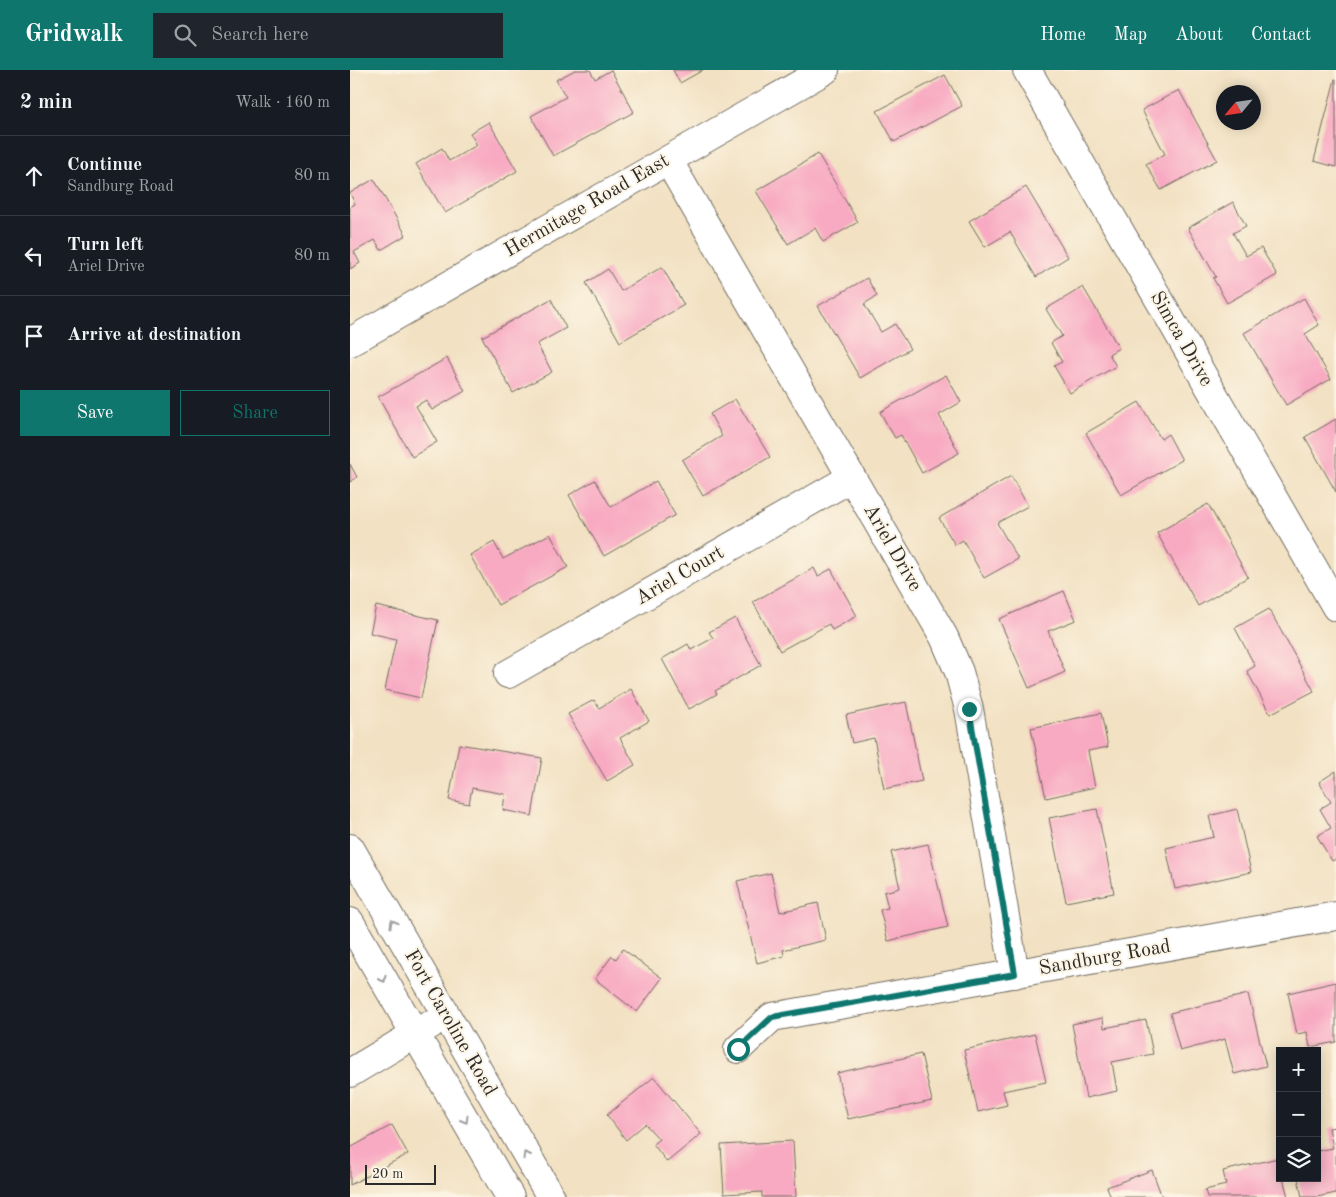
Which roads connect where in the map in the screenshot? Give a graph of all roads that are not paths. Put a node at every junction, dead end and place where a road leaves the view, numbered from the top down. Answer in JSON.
{"nodes":[{"id":1,"x":825,"y":70,"type":"edge"},
{"id":2,"x":1027,"y":70,"type":"edge"},
{"id":3,"x":668,"y":160,"type":"junction"},
{"id":4,"x":350,"y":342,"type":"edge"},
{"id":5,"x":851,"y":478,"type":"junction"},
{"id":6,"x":1336,"y":607,"type":"edge"},
{"id":7,"x":508,"y":674,"type":"dead end"},
{"id":8,"x":350,"y":848,"type":"edge"},
{"id":9,"x":1336,"y":916,"type":"edge"},
{"id":10,"x":350,"y":922,"type":"edge"},
{"id":11,"x":1015,"y":974,"type":"junction"},
{"id":12,"x":446,"y":1015,"type":"junction"},
{"id":13,"x":415,"y":1034,"type":"junction"},
{"id":14,"x":738,"y":1049,"type":"dead end"},
{"id":15,"x":350,"y":1073,"type":"edge"},
{"id":16,"x":510,"y":1197,"type":"edge"},
{"id":17,"x":551,"y":1197,"type":"edge"}],
"edges":[{"from":1,"to":3,"type":"street","name":"Hermitage Road East"},
{"from":2,"to":6,"type":"street","name":"Simca Drive"},
{"from":3,"to":4,"type":"street","name":"Hermitage Road East"},
{"from":3,"to":5,"type":"street","name":"Ariel Drive"},
{"from":5,"to":7,"type":"street","name":"Ariel Court"},
{"from":5,"to":11,"type":"street","name":"Ariel Drive"},
{"from":12,"to":8,"type":"street","name":"Fort Caroline Road","one_way":true},
{"from":9,"to":11,"type":"street","name":"Sandburg Road"},
{"from":10,"to":13,"type":"street","name":"Fort Caroline Road","one_way":true},
{"from":11,"to":14,"type":"street","name":"Sandburg Road"},
{"from":12,"to":13,"type":"street"},
{"from":17,"to":12,"type":"street","name":"Fort Caroline Road","one_way":true},
{"from":13,"to":15,"type":"street"},
{"from":13,"to":16,"type":"street","name":"Fort Caroline Road","one_way":true}]}
